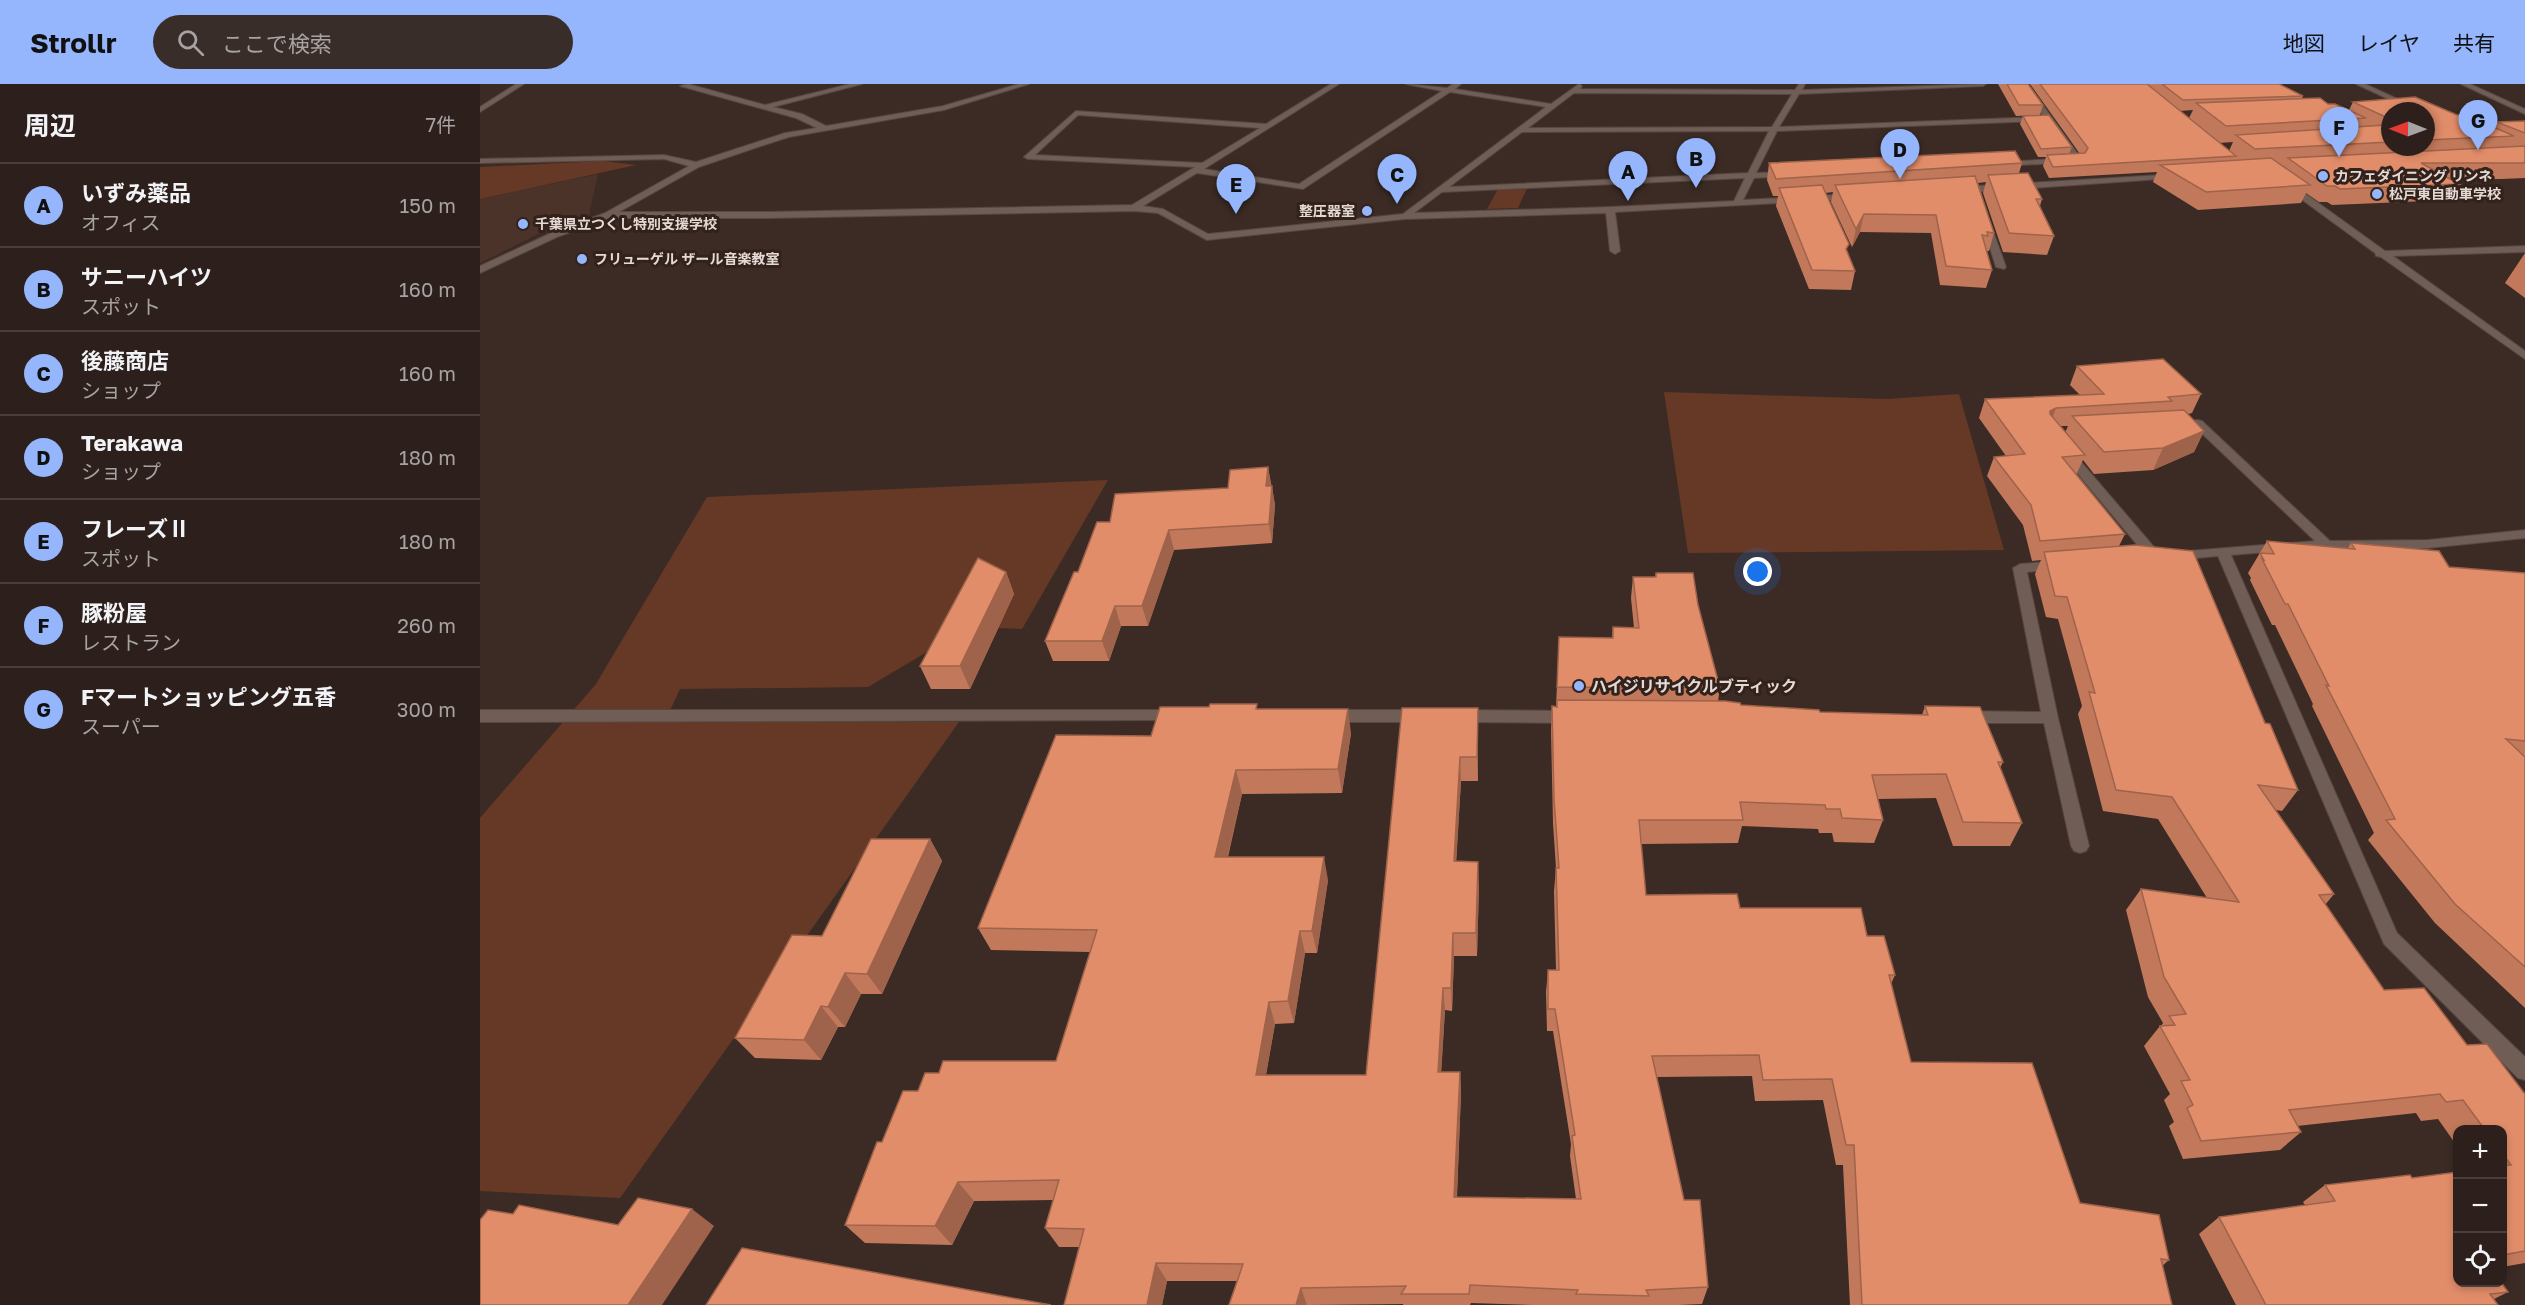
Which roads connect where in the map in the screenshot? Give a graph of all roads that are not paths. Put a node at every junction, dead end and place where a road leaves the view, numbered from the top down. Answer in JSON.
{"nodes":[{"id":1,"x":521,"y":84,"type":"edge"},
{"id":2,"x":685,"y":84,"type":"edge"},
{"id":3,"x":859,"y":84,"type":"edge"},
{"id":4,"x":1026,"y":84,"type":"edge"},
{"id":5,"x":1336,"y":84,"type":"edge"},
{"id":6,"x":1409,"y":84,"type":"edge"},
{"id":7,"x":1458,"y":84,"type":"edge"},
{"id":8,"x":1581,"y":84,"type":"edge"},
{"id":9,"x":1983,"y":84,"type":"edge"},
{"id":10,"x":2024,"y":84,"type":"edge"},
{"id":11,"x":2359,"y":84,"type":"edge"},
{"id":12,"x":2464,"y":84,"type":"edge"},
{"id":13,"x":1800,"y":88,"type":"edge"},
{"id":14,"x":1449,"y":90,"type":"junction"},
{"id":15,"x":1572,"y":91,"type":"junction"},
{"id":16,"x":2400,"y":102,"type":"edge"},
{"id":17,"x":1551,"y":106,"type":"junction"},
{"id":18,"x":765,"y":107,"type":"junction"},
{"id":19,"x":480,"y":110,"type":"edge"},
{"id":20,"x":2525,"y":112,"type":"edge"},
{"id":21,"x":2049,"y":119,"type":"junction"},
{"id":22,"x":1268,"y":126,"type":"junction"},
{"id":23,"x":826,"y":129,"type":"junction"},
{"id":24,"x":1774,"y":129,"type":"junction"},
{"id":25,"x":1521,"y":130,"type":"junction"},
{"id":26,"x":480,"y":161,"type":"edge"},
{"id":27,"x":696,"y":165,"type":"junction"},
{"id":28,"x":1987,"y":165,"type":"edge"},
{"id":29,"x":1201,"y":168,"type":"junction"},
{"id":30,"x":1798,"y":173,"type":"edge"},
{"id":31,"x":2043,"y":173,"type":"junction"},
{"id":32,"x":2185,"y":175,"type":"edge"},
{"id":33,"x":1750,"y":176,"type":"junction"},
{"id":34,"x":2276,"y":177,"type":"edge"},
{"id":35,"x":1975,"y":189,"type":"junction"},
{"id":36,"x":1439,"y":190,"type":"junction"},
{"id":37,"x":1952,"y":190,"type":"edge"},
{"id":38,"x":1858,"y":196,"type":"edge"},
{"id":39,"x":1823,"y":198,"type":"junction"},
{"id":40,"x":1979,"y":200,"type":"edge"},
{"id":41,"x":1737,"y":203,"type":"junction"},
{"id":42,"x":1134,"y":208,"type":"junction"},
{"id":43,"x":1828,"y":209,"type":"edge"},
{"id":44,"x":1610,"y":210,"type":"junction"},
{"id":45,"x":1983,"y":211,"type":"edge"},
{"id":46,"x":608,"y":215,"type":"junction"},
{"id":47,"x":1405,"y":216,"type":"junction"},
{"id":48,"x":2525,"y":249,"type":"edge"},
{"id":49,"x":1615,"y":251,"type":"dead end"},
{"id":50,"x":2379,"y":254,"type":"junction"},
{"id":51,"x":2001,"y":267,"type":"dead end"},
{"id":52,"x":480,"y":270,"type":"edge"},
{"id":53,"x":2525,"y":356,"type":"edge"},
{"id":54,"x":2164,"y":425,"type":"edge"},
{"id":55,"x":2058,"y":441,"type":"edge"},
{"id":56,"x":2525,"y":534,"type":"edge"},
{"id":57,"x":2328,"y":545,"type":"junction"},
{"id":58,"x":2223,"y":552,"type":"junction"},
{"id":59,"x":2076,"y":564,"type":"edge"},
{"id":60,"x":1197,"y":715,"type":"edge"},
{"id":61,"x":1312,"y":716,"type":"edge"},
{"id":62,"x":480,"y":717,"type":"edge"},
{"id":63,"x":1584,"y":717,"type":"edge"},
{"id":64,"x":1954,"y":717,"type":"edge"},
{"id":65,"x":2050,"y":718,"type":"junction"},
{"id":66,"x":2080,"y":846,"type":"dead end"},
{"id":67,"x":2525,"y":1071,"type":"edge"}],
"edges":[{"from":1,"to":19,"type":"street"},
{"from":2,"to":18,"type":"street"},
{"from":3,"to":18,"type":"street"},
{"from":4,"to":23,"type":"street"},
{"from":5,"to":22,"type":"street"},
{"from":6,"to":14,"type":"street"},
{"from":7,"to":14,"type":"street"},
{"from":8,"to":15,"type":"street"},
{"from":9,"to":13,"type":"street"},
{"from":10,"to":21,"type":"street"},
{"from":11,"to":16,"type":"street"},
{"from":12,"to":20,"type":"street"},
{"from":13,"to":15,"type":"street"},
{"from":13,"to":24,"type":"street"},
{"from":14,"to":17,"type":"street"},
{"from":14,"to":29,"type":"street"},
{"from":15,"to":17,"type":"street"},
{"from":17,"to":25,"type":"street"},
{"from":18,"to":23,"type":"street"},
{"from":21,"to":24,"type":"street"},
{"from":21,"to":31,"type":"street"},
{"from":22,"to":29,"type":"street"},
{"from":22,"to":29,"type":"street"},
{"from":23,"to":27,"type":"street"},
{"from":24,"to":25,"type":"street"},
{"from":24,"to":33,"type":"street"},
{"from":25,"to":36,"type":"street"},
{"from":26,"to":27,"type":"street"},
{"from":27,"to":46,"type":"street"},
{"from":28,"to":31,"type":"street"},
{"from":29,"to":42,"type":"street"},
{"from":30,"to":33,"type":"street"},
{"from":31,"to":32,"type":"street"},
{"from":31,"to":35,"type":"street"},
{"from":33,"to":36,"type":"street"},
{"from":33,"to":41,"type":"street"},
{"from":34,"to":50,"type":"street"},
{"from":35,"to":37,"type":"street"},
{"from":35,"to":40,"type":"street"},
{"from":36,"to":47,"type":"street"},
{"from":38,"to":39,"type":"street"},
{"from":39,"to":41,"type":"street"},
{"from":39,"to":43,"type":"street"},
{"from":41,"to":44,"type":"street"},
{"from":42,"to":46,"type":"street"},
{"from":42,"to":47,"type":"street"},
{"from":44,"to":47,"type":"street"},
{"from":44,"to":49,"type":"street"},
{"from":45,"to":51,"type":"street"},
{"from":46,"to":52,"type":"street"},
{"from":48,"to":50,"type":"street"},
{"from":50,"to":53,"type":"street"},
{"from":54,"to":57,"type":"street"},
{"from":55,"to":58,"type":"street"},
{"from":56,"to":57,"type":"street"},
{"from":57,"to":58,"type":"street"},
{"from":58,"to":67,"type":"street"},
{"from":59,"to":65,"type":"street"},
{"from":60,"to":62,"type":"street"},
{"from":61,"to":63,"type":"street"},
{"from":64,"to":65,"type":"street"},
{"from":65,"to":66,"type":"street"}]}
